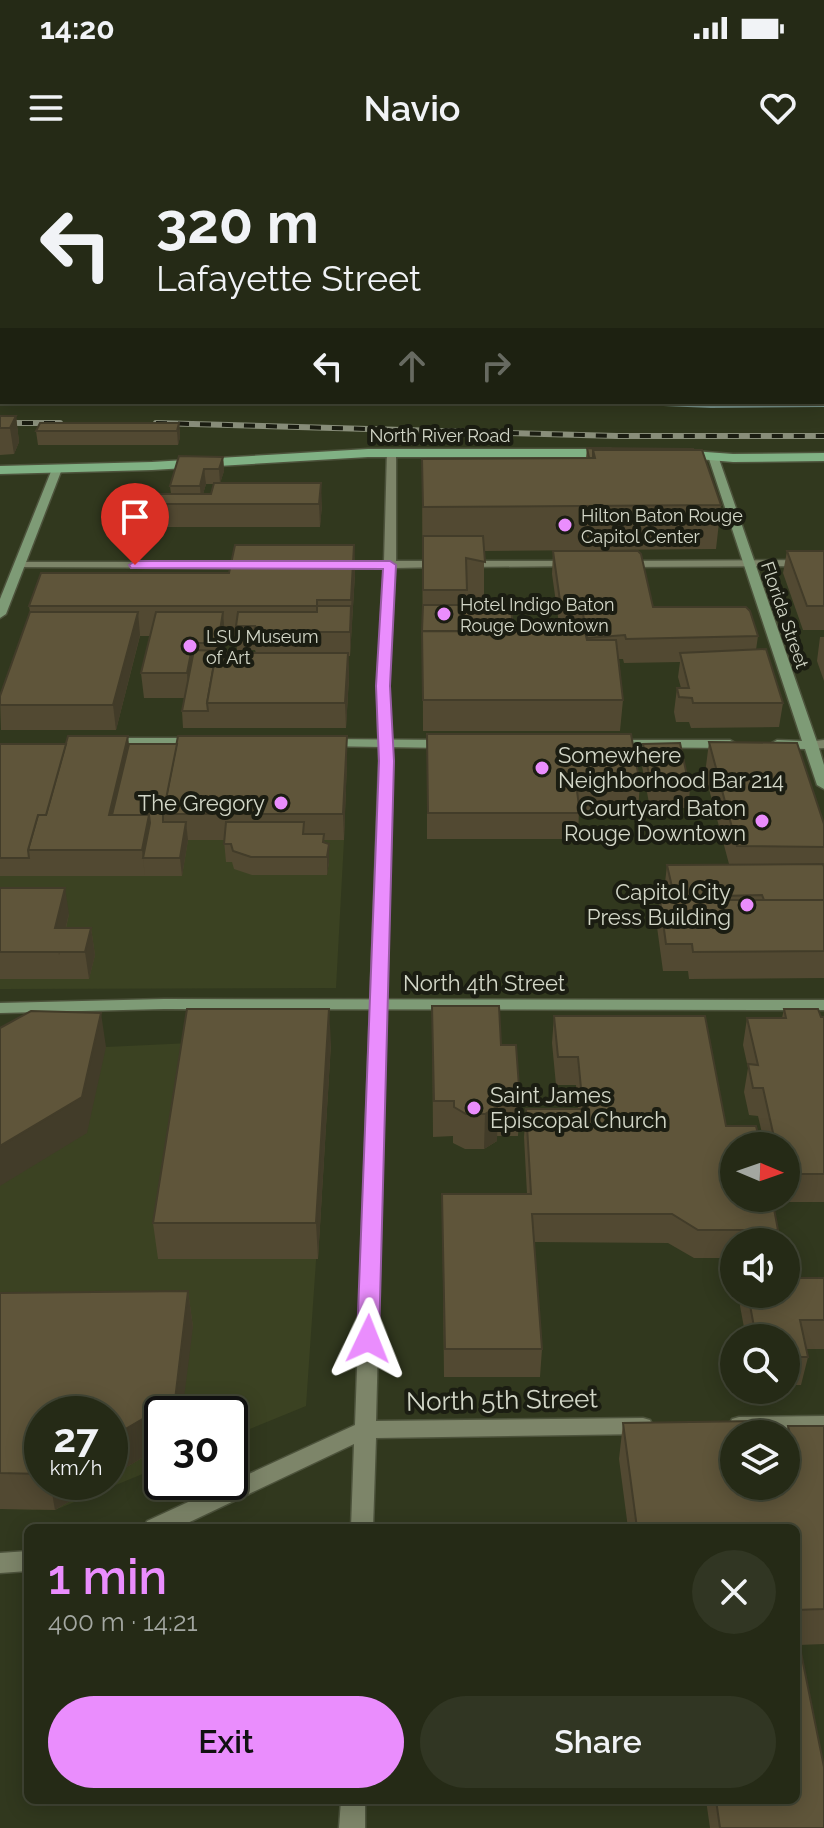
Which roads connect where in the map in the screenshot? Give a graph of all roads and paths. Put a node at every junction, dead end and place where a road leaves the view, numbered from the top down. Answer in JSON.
{"nodes":[{"id":1,"x":391,"y":453,"type":"junction"},
{"id":2,"x":627,"y":453,"type":"edge"},
{"id":3,"x":669,"y":454,"type":"edge"},
{"id":4,"x":713,"y":456,"type":"junction"},
{"id":5,"x":824,"y":457,"type":"edge"},
{"id":6,"x":57,"y":469,"type":"junction"},
{"id":7,"x":0,"y":470,"type":"edge"},
{"id":8,"x":749,"y":563,"type":"junction"},
{"id":9,"x":824,"y":563,"type":"edge"},
{"id":10,"x":19,"y":564,"type":"junction"},
{"id":11,"x":590,"y":564,"type":"edge"},
{"id":12,"x":605,"y":564,"type":"edge"},
{"id":13,"x":264,"y":565,"type":"edge"},
{"id":14,"x":390,"y":565,"type":"junction"},
{"id":15,"x":326,"y":566,"type":"edge"},
{"id":16,"x":0,"y":614,"type":"edge"},
{"id":17,"x":216,"y":742,"type":"edge"},
{"id":18,"x":90,"y":743,"type":"edge"},
{"id":19,"x":304,"y":743,"type":"edge"},
{"id":20,"x":386,"y":743,"type":"junction"},
{"id":21,"x":464,"y":744,"type":"edge"},
{"id":22,"x":603,"y":744,"type":"edge"},
{"id":23,"x":741,"y":744,"type":"edge"},
{"id":24,"x":769,"y":744,"type":"edge"},
{"id":25,"x":818,"y":744,"type":"edge"},
{"id":26,"x":824,"y":785,"type":"edge"},
{"id":27,"x":380,"y":1005,"type":"junction"},
{"id":28,"x":824,"y":1005,"type":"edge"},
{"id":29,"x":0,"y":1008,"type":"edge"},
{"id":30,"x":824,"y":1424,"type":"edge"},
{"id":31,"x":713,"y":1425,"type":"edge"},
{"id":32,"x":666,"y":1426,"type":"edge"},
{"id":33,"x":365,"y":1430,"type":"junction"},
{"id":34,"x":164,"y":1524,"type":"edge"},
{"id":35,"x":362,"y":1524,"type":"edge"},
{"id":36,"x":24,"y":1561,"type":"edge"},
{"id":37,"x":0,"y":1563,"type":"edge"},
{"id":38,"x":353,"y":1804,"type":"edge"},
{"id":39,"x":352,"y":1828,"type":"edge"}],
"edges":[{"from":1,"to":2,"type":"main road","name":"North River Road"},
{"from":1,"to":6,"type":"main road","name":"North River Road"},
{"from":1,"to":14,"type":"street"},
{"from":3,"to":4,"type":"main road"},
{"from":4,"to":5,"type":"main road"},
{"from":4,"to":8,"type":"main road","name":"Florida Street"},
{"from":6,"to":7,"type":"main road","name":"North River Road"},
{"from":6,"to":10,"type":"main road"},
{"from":8,"to":9,"type":"street"},
{"from":8,"to":12,"type":"street"},
{"from":8,"to":25,"type":"main road","name":"Florida Street"},
{"from":10,"to":13,"type":"street"},
{"from":10,"to":16,"type":"main road"},
{"from":11,"to":14,"type":"street"},
{"from":14,"to":15,"type":"street"},
{"from":14,"to":20,"type":"street"},
{"from":17,"to":18,"type":"main road"},
{"from":19,"to":20,"type":"main road"},
{"from":20,"to":21,"type":"main road"},
{"from":20,"to":27,"type":"street"},
{"from":22,"to":23,"type":"main road"},
{"from":24,"to":25,"type":"main road"},
{"from":25,"to":26,"type":"main road","name":"Florida Street"},
{"from":27,"to":28,"type":"main road","name":"North 4th Street"},
{"from":27,"to":29,"type":"main road","name":"North 4th Street"},
{"from":27,"to":33,"type":"street"},
{"from":30,"to":31,"type":"street"},
{"from":32,"to":33,"type":"street","name":"North 5th Street"},
{"from":33,"to":34,"type":"street","name":"North 5th Street"},
{"from":33,"to":35,"type":"street"},
{"from":36,"to":37,"type":"street"},
{"from":38,"to":39,"type":"street"}]}
